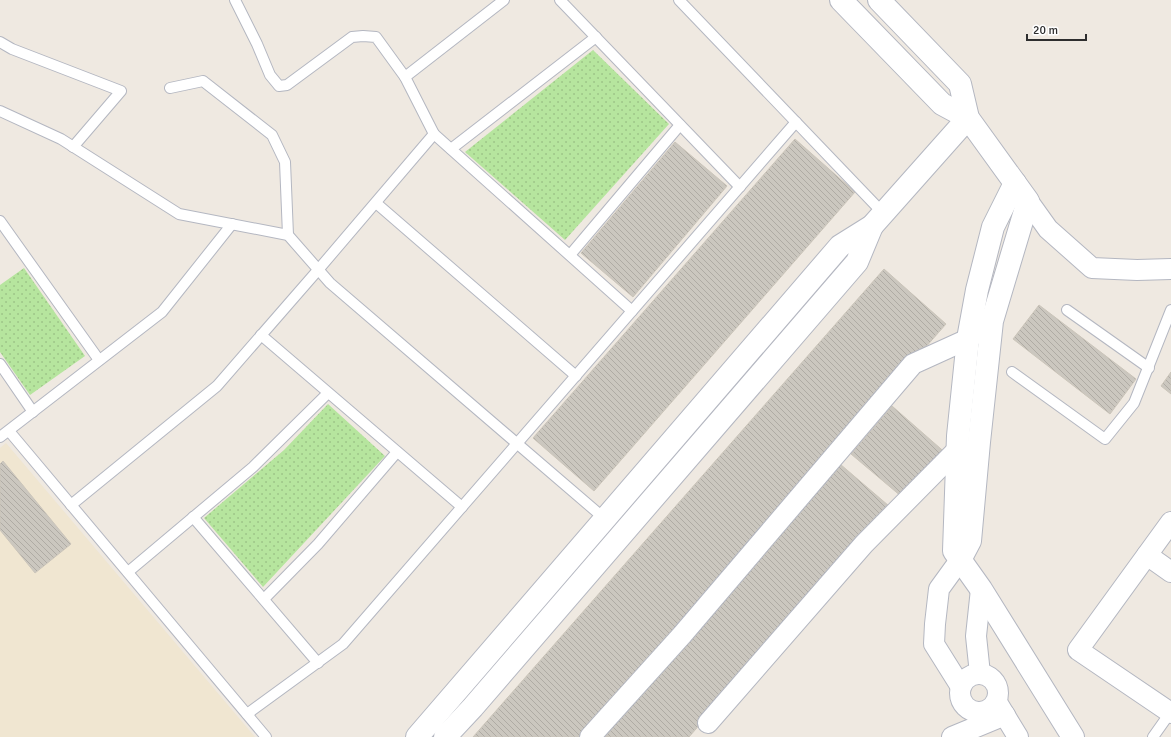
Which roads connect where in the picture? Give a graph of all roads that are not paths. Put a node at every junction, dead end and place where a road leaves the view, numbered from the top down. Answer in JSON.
{"nodes":[{"id":1,"x":235,"y":0,"type":"edge"},
{"id":2,"x":504,"y":0,"type":"edge"},
{"id":3,"x":560,"y":0,"type":"edge"},
{"id":4,"x":679,"y":0,"type":"edge"},
{"id":5,"x":841,"y":0,"type":"edge"},
{"id":6,"x":879,"y":0,"type":"edge"},
{"id":7,"x":596,"y":37,"type":"junction"},
{"id":8,"x":0,"y":42,"type":"edge"},
{"id":9,"x":405,"y":77,"type":"junction"},
{"id":10,"x":170,"y":88,"type":"dead end"},
{"id":11,"x":0,"y":111,"type":"edge"},
{"id":12,"x":968,"y":118,"type":"junction"},
{"id":13,"x":796,"y":122,"type":"junction"},
{"id":14,"x":680,"y":125,"type":"junction"},
{"id":15,"x":434,"y":134,"type":"junction"},
{"id":16,"x":73,"y":147,"type":"junction"},
{"id":17,"x":451,"y":149,"type":"junction"},
{"id":18,"x":1015,"y":184,"type":"junction"},
{"id":19,"x":740,"y":187,"type":"junction"},
{"id":20,"x":1028,"y":201,"type":"junction"},
{"id":21,"x":376,"y":203,"type":"junction"},
{"id":22,"x":877,"y":220,"type":"junction"},
{"id":23,"x":0,"y":221,"type":"edge"},
{"id":24,"x":232,"y":224,"type":"junction"},
{"id":25,"x":288,"y":235,"type":"junction"},
{"id":26,"x":570,"y":255,"type":"junction"},
{"id":27,"x":1171,"y":269,"type":"edge"},
{"id":28,"x":318,"y":270,"type":"junction"},
{"id":29,"x":1067,"y":310,"type":"dead end"},
{"id":30,"x":1171,"y":310,"type":"edge"},
{"id":31,"x":632,"y":311,"type":"junction"},
{"id":32,"x":992,"y":321,"type":"junction"},
{"id":33,"x":261,"y":335,"type":"junction"},
{"id":34,"x":968,"y":339,"type":"junction"},
{"id":35,"x":99,"y":360,"type":"junction"},
{"id":36,"x":0,"y":364,"type":"edge"},
{"id":37,"x":1149,"y":368,"type":"junction"},
{"id":38,"x":1012,"y":372,"type":"dead end"},
{"id":39,"x":576,"y":376,"type":"junction"},
{"id":40,"x":328,"y":393,"type":"junction"},
{"id":41,"x":33,"y":412,"type":"junction"},
{"id":42,"x":9,"y":431,"type":"junction"},
{"id":43,"x":0,"y":437,"type":"edge"},
{"id":44,"x":517,"y":444,"type":"junction"},
{"id":45,"x":958,"y":450,"type":"junction"},
{"id":46,"x":398,"y":452,"type":"junction"},
{"id":47,"x":71,"y":505,"type":"junction"},
{"id":48,"x":462,"y":507,"type":"junction"},
{"id":49,"x":193,"y":517,"type":"junction"},
{"id":50,"x":604,"y":519,"type":"junction"},
{"id":51,"x":1171,"y":522,"type":"edge"},
{"id":52,"x":1147,"y":555,"type":"junction"},
{"id":53,"x":960,"y":560,"type":"junction"},
{"id":54,"x":128,"y":572,"type":"junction"},
{"id":55,"x":1171,"y":572,"type":"edge"},
{"id":56,"x":981,"y":589,"type":"junction"},
{"id":57,"x":264,"y":599,"type":"junction"},
{"id":58,"x":318,"y":662,"type":"junction"},
{"id":59,"x":980,"y":674,"type":"junction"},
{"id":60,"x":961,"y":687,"type":"junction"},
{"id":61,"x":1001,"y":708,"type":"junction"},
{"id":62,"x":1171,"y":713,"type":"edge"},
{"id":63,"x":247,"y":714,"type":"junction"},
{"id":64,"x":708,"y":723,"type":"dead end"},
{"id":65,"x":266,"y":737,"type":"edge"},
{"id":66,"x":417,"y":737,"type":"edge"},
{"id":67,"x":445,"y":737,"type":"edge"},
{"id":68,"x":590,"y":737,"type":"edge"},
{"id":69,"x":952,"y":737,"type":"edge"},
{"id":70,"x":1018,"y":737,"type":"edge"},
{"id":71,"x":1073,"y":737,"type":"edge"},
{"id":72,"x":1153,"y":737,"type":"edge"}],
"edges":[{"from":1,"to":9,"type":"lane"},
{"from":2,"to":9,"type":"lane"},
{"from":3,"to":7,"type":"lane"},
{"from":4,"to":13,"type":"lane"},
{"from":5,"to":12,"type":"street"},
{"from":6,"to":12,"type":"street"},
{"from":7,"to":14,"type":"lane"},
{"from":7,"to":17,"type":"lane"},
{"from":8,"to":16,"type":"lane"},
{"from":9,"to":15,"type":"lane"},
{"from":10,"to":25,"type":"lane"},
{"from":11,"to":16,"type":"lane"},
{"from":12,"to":18,"type":"street"},
{"from":12,"to":22,"type":"street"},
{"from":13,"to":19,"type":"lane"},
{"from":13,"to":22,"type":"lane"},
{"from":14,"to":19,"type":"lane"},
{"from":14,"to":26,"type":"lane"},
{"from":15,"to":17,"type":"lane"},
{"from":15,"to":21,"type":"lane"},
{"from":16,"to":24,"type":"lane"},
{"from":17,"to":26,"type":"lane"},
{"from":18,"to":20,"type":"street"},
{"from":18,"to":34,"type":"street"},
{"from":19,"to":31,"type":"lane"},
{"from":20,"to":27,"type":"street"},
{"from":20,"to":32,"type":"street"},
{"from":21,"to":28,"type":"lane"},
{"from":21,"to":39,"type":"lane"},
{"from":22,"to":50,"type":"street"},
{"from":22,"to":67,"type":"street"},
{"from":23,"to":35,"type":"lane"},
{"from":24,"to":25,"type":"lane"},
{"from":24,"to":35,"type":"lane"},
{"from":25,"to":28,"type":"lane"},
{"from":26,"to":31,"type":"lane"},
{"from":28,"to":33,"type":"lane"},
{"from":28,"to":44,"type":"lane"},
{"from":29,"to":37,"type":"lane"},
{"from":30,"to":37,"type":"lane"},
{"from":31,"to":39,"type":"lane"},
{"from":32,"to":34,"type":"street"},
{"from":32,"to":53,"type":"street"},
{"from":33,"to":40,"type":"lane"},
{"from":33,"to":47,"type":"lane"},
{"from":34,"to":45,"type":"street"},
{"from":34,"to":68,"type":"street"},
{"from":35,"to":41,"type":"lane"},
{"from":36,"to":41,"type":"lane"},
{"from":37,"to":38,"type":"lane"},
{"from":39,"to":44,"type":"lane"},
{"from":40,"to":46,"type":"lane"},
{"from":40,"to":49,"type":"lane"},
{"from":41,"to":42,"type":"lane"},
{"from":42,"to":43,"type":"lane"},
{"from":42,"to":47,"type":"lane"},
{"from":44,"to":48,"type":"lane"},
{"from":44,"to":50,"type":"lane"},
{"from":45,"to":53,"type":"street"},
{"from":45,"to":64,"type":"street"},
{"from":46,"to":48,"type":"lane"},
{"from":46,"to":57,"type":"lane"},
{"from":47,"to":54,"type":"lane"},
{"from":48,"to":58,"type":"lane"},
{"from":49,"to":54,"type":"lane"},
{"from":49,"to":57,"type":"lane"},
{"from":50,"to":66,"type":"street"},
{"from":51,"to":52,"type":"street"},
{"from":52,"to":55,"type":"street"},
{"from":52,"to":62,"type":"street"},
{"from":53,"to":56,"type":"street"},
{"from":53,"to":60,"type":"street"},
{"from":54,"to":63,"type":"lane"},
{"from":56,"to":59,"type":"street"},
{"from":56,"to":71,"type":"street"},
{"from":57,"to":58,"type":"lane"},
{"from":58,"to":63,"type":"lane"},
{"from":59,"to":60,"type":"street"},
{"from":59,"to":61,"type":"street"},
{"from":60,"to":61,"type":"street"},
{"from":61,"to":69,"type":"street"},
{"from":61,"to":70,"type":"street"},
{"from":62,"to":72,"type":"lane"},
{"from":63,"to":65,"type":"lane"}]}
